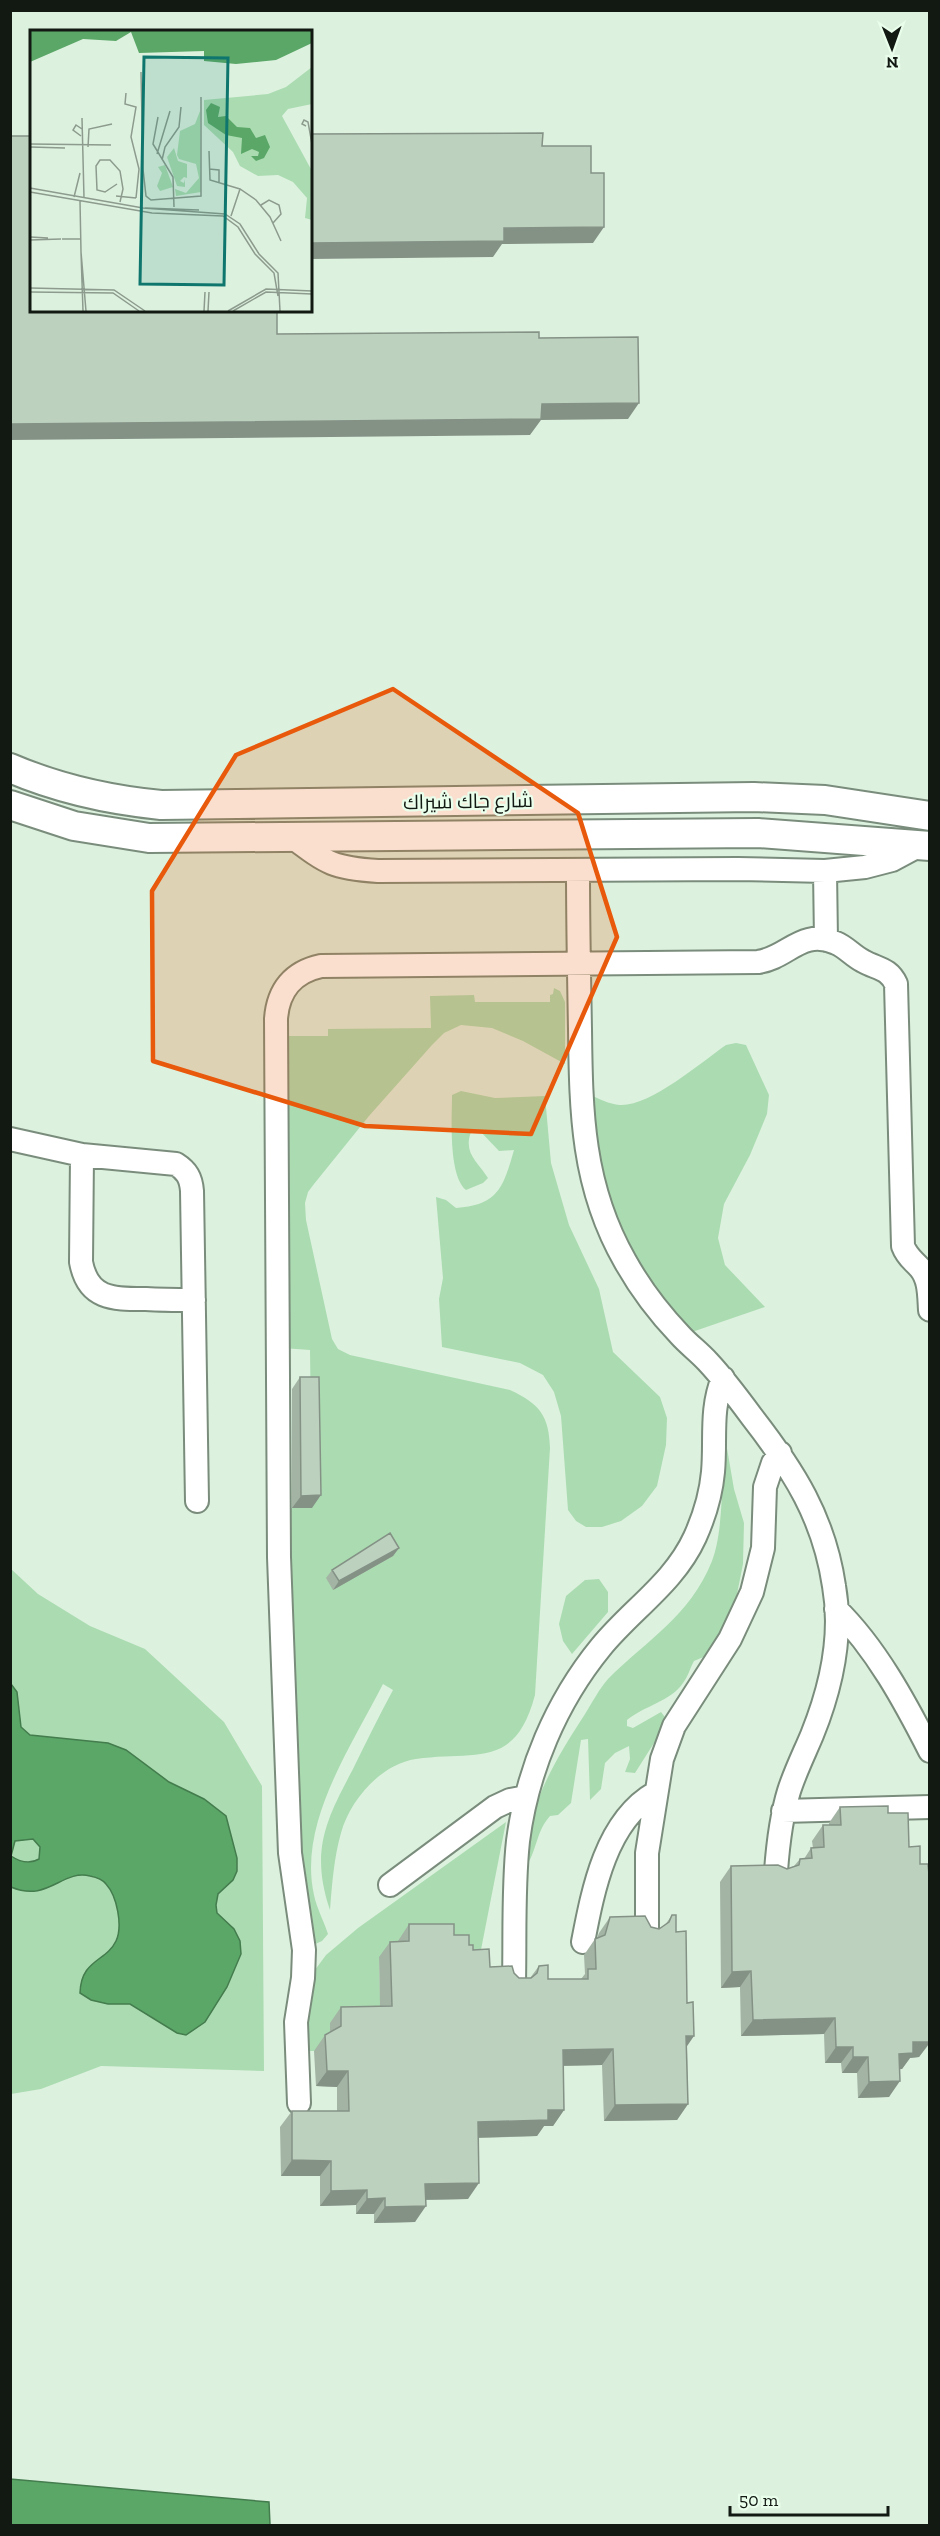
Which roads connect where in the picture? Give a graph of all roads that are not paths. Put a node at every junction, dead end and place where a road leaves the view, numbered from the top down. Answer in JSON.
{"nodes":[{"id":1,"x":10,"y":768,"type":"edge"},
{"id":2,"x":10,"y":805,"type":"edge"},
{"id":3,"x":930,"y":816,"type":"edge"},
{"id":4,"x":292,"y":837,"type":"junction"},
{"id":5,"x":925,"y":846,"type":"edge"},
{"id":6,"x":578,"y":870,"type":"junction"},
{"id":7,"x":825,"y":871,"type":"junction"},
{"id":8,"x":826,"y":940,"type":"junction"},
{"id":9,"x":579,"y":964,"type":"junction"},
{"id":10,"x":10,"y":1139,"type":"edge"},
{"id":11,"x":82,"y":1155,"type":"junction"},
{"id":12,"x":194,"y":1300,"type":"junction"},
{"id":13,"x":930,"y":1310,"type":"edge"},
{"id":14,"x":723,"y":1378,"type":"junction"},
{"id":15,"x":780,"y":1453,"type":"junction"},
{"id":16,"x":197,"y":1501,"type":"dead end"},
{"id":17,"x":836,"y":1609,"type":"junction"},
{"id":18,"x":930,"y":1751,"type":"edge"},
{"id":19,"x":655,"y":1793,"type":"junction"},
{"id":20,"x":526,"y":1797,"type":"junction"},
{"id":21,"x":930,"y":1807,"type":"edge"},
{"id":22,"x":783,"y":1811,"type":"junction"},
{"id":23,"x":776,"y":1871,"type":"edge"},
{"id":24,"x":390,"y":1885,"type":"dead end"},
{"id":25,"x":647,"y":1931,"type":"edge"},
{"id":26,"x":583,"y":1942,"type":"dead end"},
{"id":27,"x":514,"y":1982,"type":"edge"},
{"id":28,"x":298,"y":2103,"type":"dead end"}],
"edges":[{"from":1,"to":3,"type":"street","name":"شارع جاك شيراك"},
{"from":2,"to":4,"type":"street","name":"شارع جاك شيراك"},
{"from":4,"to":5,"type":"street","name":"شارع جاك شيراك"},
{"from":4,"to":6,"type":"street"},
{"from":5,"to":7,"type":"street"},
{"from":6,"to":7,"type":"street"},
{"from":6,"to":9,"type":"street"},
{"from":7,"to":8,"type":"street"},
{"from":8,"to":9,"type":"street"},
{"from":8,"to":13,"type":"street"},
{"from":9,"to":14,"type":"street"},
{"from":9,"to":28,"type":"street"},
{"from":10,"to":11,"type":"street"},
{"from":11,"to":12,"type":"street"},
{"from":11,"to":12,"type":"street"},
{"from":12,"to":16,"type":"street"},
{"from":14,"to":15,"type":"street"},
{"from":14,"to":20,"type":"street"},
{"from":15,"to":17,"type":"street"},
{"from":15,"to":19,"type":"street"},
{"from":17,"to":18,"type":"street"},
{"from":17,"to":22,"type":"street"},
{"from":19,"to":25,"type":"street"},
{"from":19,"to":26,"type":"street"},
{"from":20,"to":24,"type":"street"},
{"from":20,"to":27,"type":"street"},
{"from":21,"to":22,"type":"street"},
{"from":22,"to":23,"type":"street"}]}
